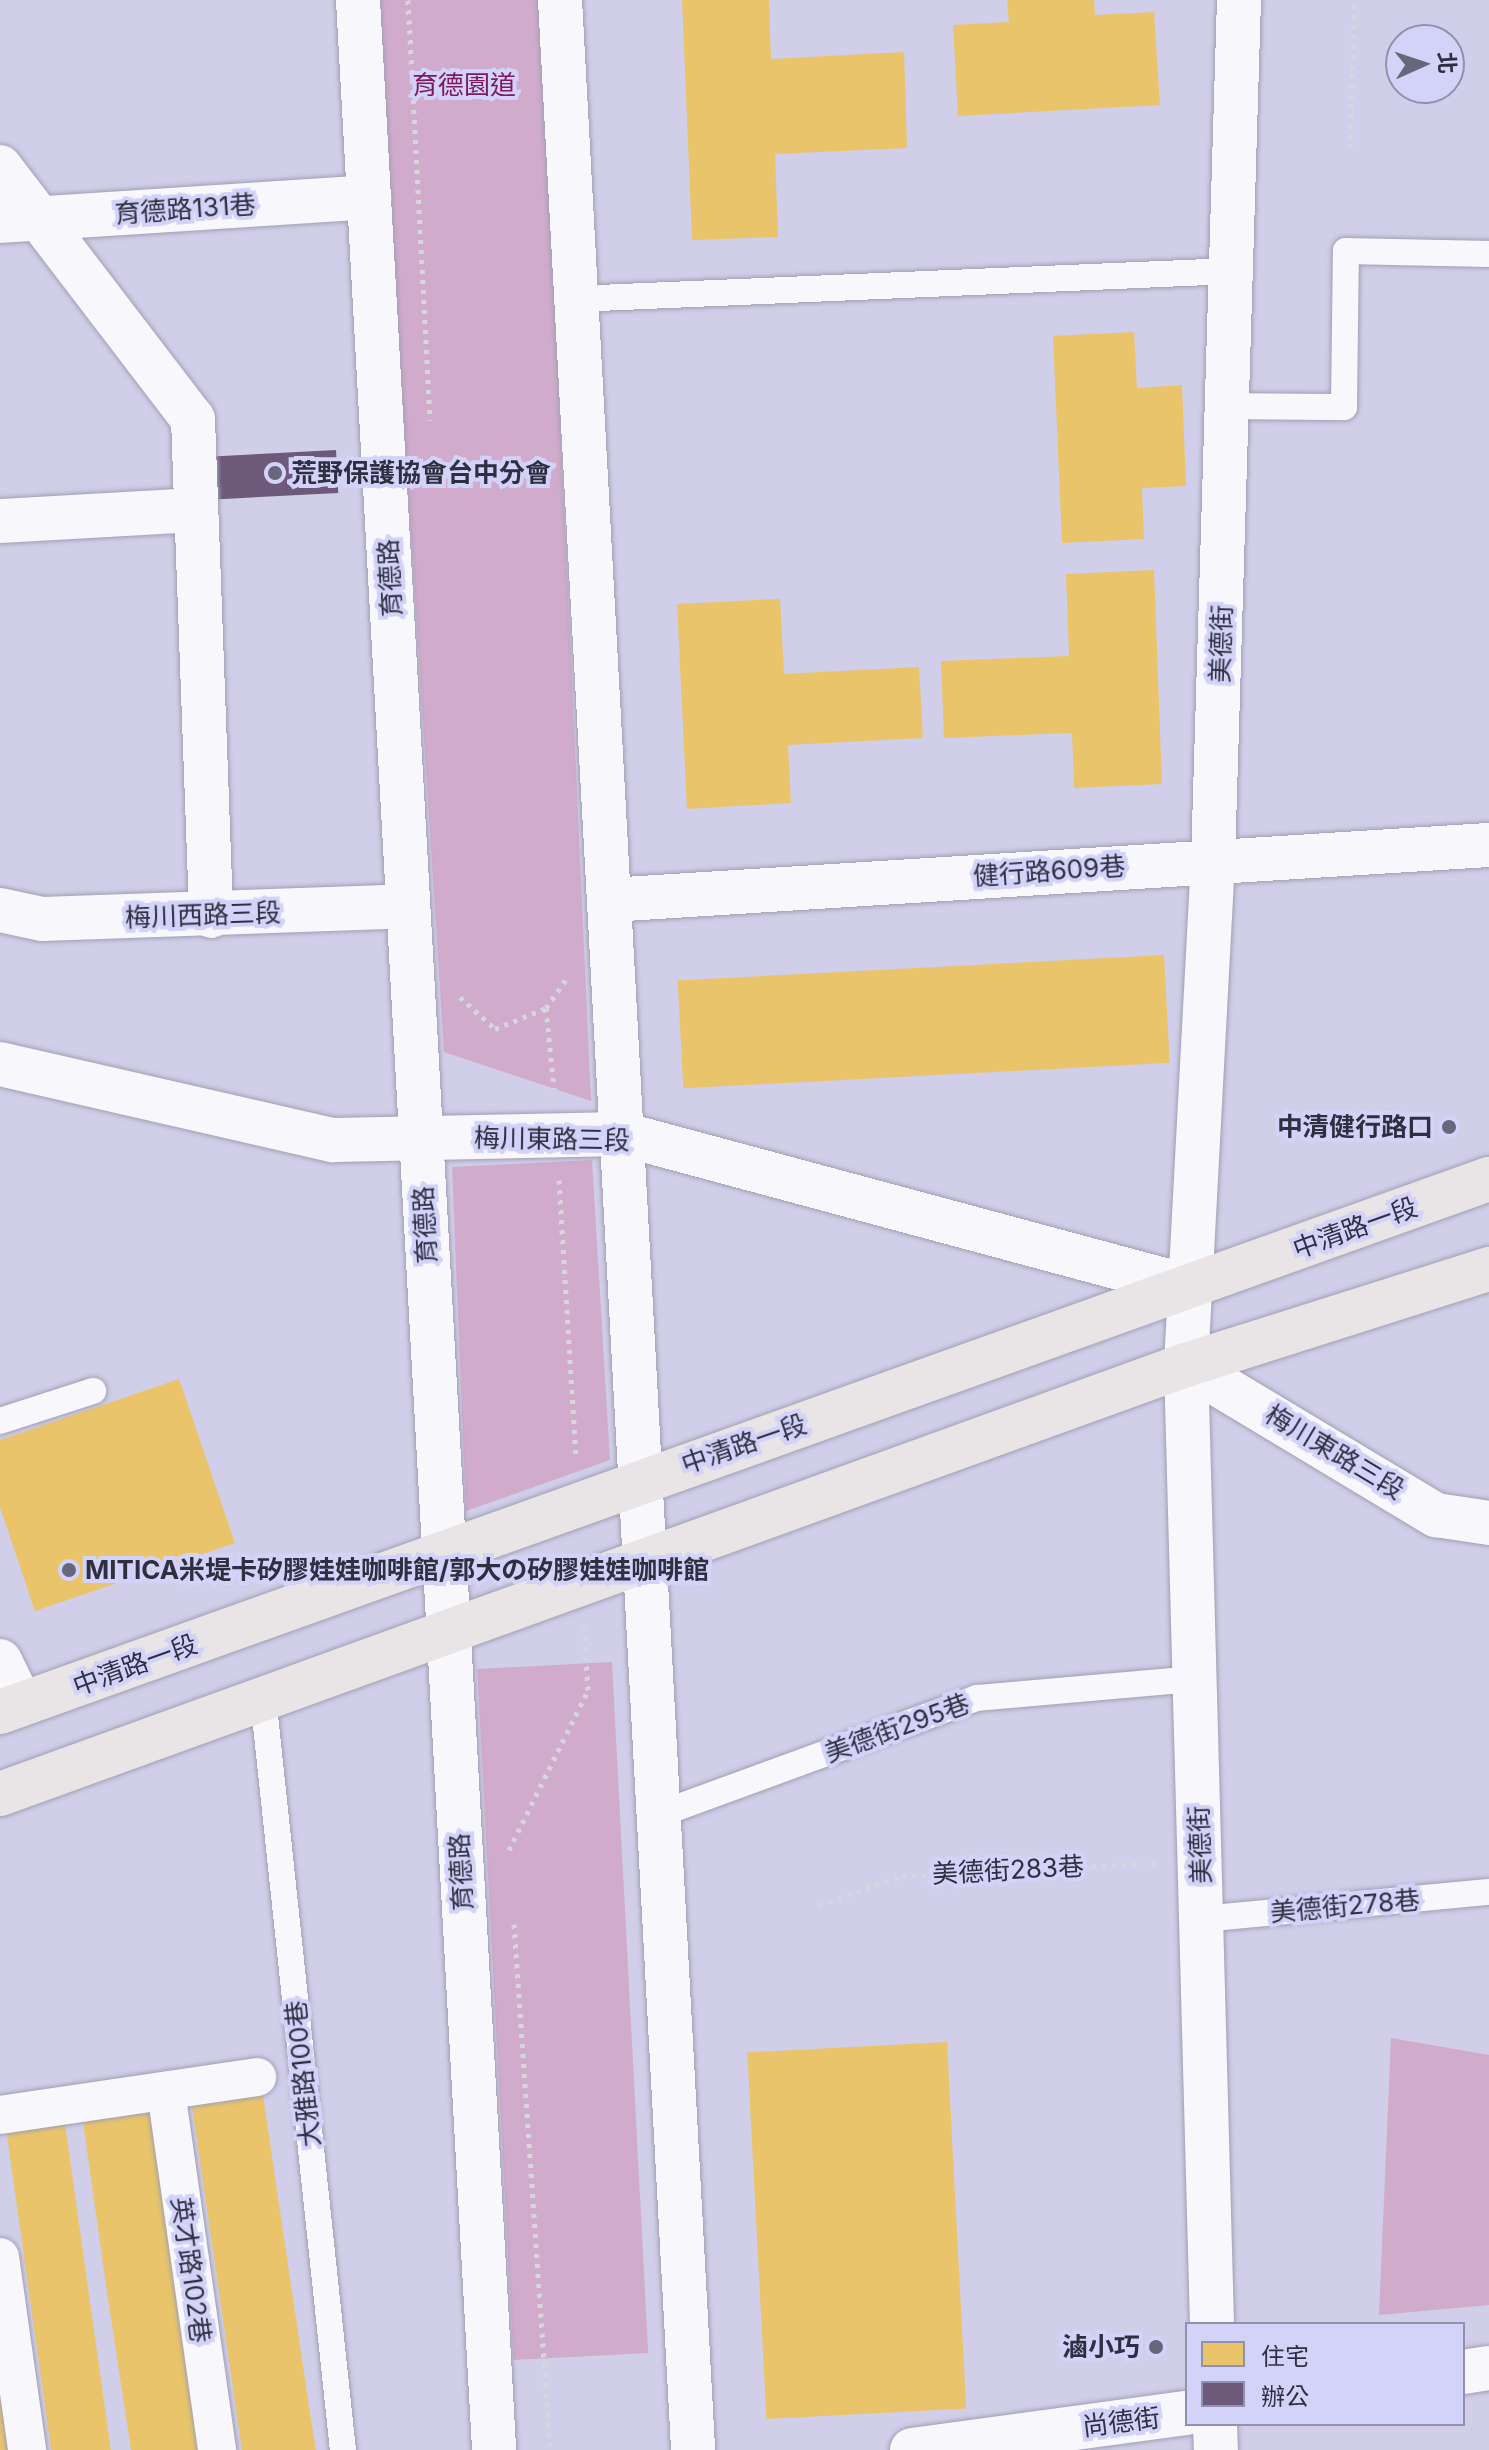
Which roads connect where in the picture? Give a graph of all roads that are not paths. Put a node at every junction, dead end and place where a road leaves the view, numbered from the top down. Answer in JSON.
{"nodes":[{"id":1,"x":358,"y":0,"type":"edge"},
{"id":2,"x":560,"y":0,"type":"edge"},
{"id":3,"x":1239,"y":0,"type":"edge"},
{"id":4,"x":0,"y":167,"type":"edge"},
{"id":5,"x":369,"y":197,"type":"junction"},
{"id":6,"x":43,"y":218,"type":"junction"},
{"id":7,"x":0,"y":221,"type":"edge"},
{"id":8,"x":1489,"y":254,"type":"edge"},
{"id":9,"x":1231,"y":271,"type":"junction"},
{"id":10,"x":575,"y":299,"type":"junction"},
{"id":11,"x":1228,"y":406,"type":"junction"},
{"id":12,"x":196,"y":510,"type":"junction"},
{"id":13,"x":0,"y":521,"type":"edge"},
{"id":14,"x":1489,"y":845,"type":"edge"},
{"id":15,"x":1213,"y":860,"type":"junction"},
{"id":16,"x":609,"y":900,"type":"junction"},
{"id":17,"x":408,"y":906,"type":"junction"},
{"id":18,"x":0,"y":910,"type":"edge"},
{"id":19,"x":211,"y":916,"type":"junction"},
{"id":20,"x":0,"y":1064,"type":"edge"},
{"id":21,"x":622,"y":1134,"type":"junction"},
{"id":22,"x":420,"y":1138,"type":"junction"},
{"id":23,"x":1489,"y":1179,"type":"edge"},
{"id":24,"x":1489,"y":1269,"type":"edge"},
{"id":25,"x":1190,"y":1287,"type":"junction"},
{"id":26,"x":1186,"y":1365,"type":"junction"},
{"id":27,"x":93,"y":1391,"type":"dead end"},
{"id":28,"x":0,"y":1421,"type":"edge"},
{"id":29,"x":641,"y":1481,"type":"junction"},
{"id":30,"x":1489,"y":1523,"type":"edge"},
{"id":31,"x":442,"y":1553,"type":"junction"},
{"id":32,"x":646,"y":1560,"type":"junction"},
{"id":33,"x":447,"y":1631,"type":"junction"},
{"id":34,"x":0,"y":1661,"type":"edge"},
{"id":35,"x":1194,"y":1679,"type":"junction"},
{"id":36,"x":263,"y":1697,"type":"junction"},
{"id":37,"x":10,"y":1708,"type":"edge"},
{"id":38,"x":0,"y":1794,"type":"edge"},
{"id":39,"x":657,"y":1815,"type":"junction"},
{"id":40,"x":1489,"y":1892,"type":"edge"},
{"id":41,"x":1202,"y":1919,"type":"junction"},
{"id":42,"x":257,"y":2077,"type":"dead end"},
{"id":43,"x":166,"y":2091,"type":"junction"},
{"id":44,"x":0,"y":2115,"type":"edge"},
{"id":45,"x":0,"y":2257,"type":"edge"},
{"id":46,"x":1212,"y":2322,"type":"edge"},
{"id":47,"x":1489,"y":2368,"type":"edge"},
{"id":48,"x":1465,"y":2372,"type":"edge"},
{"id":49,"x":1185,"y":2413,"type":"edge"},
{"id":50,"x":1215,"y":2426,"type":"edge"},
{"id":51,"x":965,"y":2446,"type":"edge"},
{"id":52,"x":27,"y":2450,"type":"edge"},
{"id":53,"x":217,"y":2450,"type":"edge"},
{"id":54,"x":343,"y":2450,"type":"edge"},
{"id":55,"x":494,"y":2450,"type":"edge"},
{"id":56,"x":693,"y":2450,"type":"edge"},
{"id":57,"x":912,"y":2450,"type":"edge"},
{"id":58,"x":1216,"y":2450,"type":"edge"}],
"edges":[{"from":1,"to":5,"type":"street","name":"育德路"},
{"from":2,"to":10,"type":"street"},
{"from":3,"to":9,"type":"street","name":"美德街"},
{"from":4,"to":6,"type":"street"},
{"from":5,"to":6,"type":"street","name":"育德路131巷"},
{"from":5,"to":17,"type":"street","name":"育德路"},
{"from":6,"to":7,"type":"street","name":"育德路131巷"},
{"from":6,"to":12,"type":"street"},
{"from":8,"to":11,"type":"lane"},
{"from":9,"to":10,"type":"lane"},
{"from":9,"to":11,"type":"street","name":"美德街"},
{"from":10,"to":16,"type":"street"},
{"from":11,"to":15,"type":"street","name":"美德街"},
{"from":12,"to":13,"type":"street"},
{"from":12,"to":19,"type":"street"},
{"from":14,"to":15,"type":"street","name":"健行路609巷"},
{"from":15,"to":16,"type":"street","name":"健行路609巷"},
{"from":15,"to":25,"type":"street","name":"美德街"},
{"from":16,"to":21,"type":"street"},
{"from":17,"to":19,"type":"street","name":"梅川西路三段"},
{"from":17,"to":22,"type":"street","name":"育德路"},
{"from":18,"to":19,"type":"street","name":"梅川西路三段"},
{"from":20,"to":22,"type":"street","name":"梅川東路三段"},
{"from":21,"to":22,"type":"street","name":"梅川東路三段"},
{"from":21,"to":25,"type":"street","name":"梅川東路三段"},
{"from":21,"to":29,"type":"street"},
{"from":22,"to":31,"type":"street","name":"育德路"},
{"from":23,"to":25,"type":"main road","name":"中清路一段"},
{"from":24,"to":26,"type":"main road"},
{"from":25,"to":26,"type":"street","name":"美德街"},
{"from":25,"to":29,"type":"main road","name":"中清路一段"},
{"from":26,"to":30,"type":"street","name":"梅川東路三段"},
{"from":26,"to":32,"type":"main road"},
{"from":26,"to":35,"type":"street","name":"美德街"},
{"from":27,"to":28,"type":"lane"},
{"from":29,"to":31,"type":"main road","name":"中清路一段"},
{"from":29,"to":32,"type":"street"},
{"from":31,"to":33,"type":"street","name":"育德路"},
{"from":31,"to":37,"type":"main road","name":"中清路一段"},
{"from":32,"to":33,"type":"main road"},
{"from":32,"to":39,"type":"street"},
{"from":33,"to":36,"type":"main road"},
{"from":33,"to":55,"type":"street","name":"育德路"},
{"from":34,"to":37,"type":"street"},
{"from":35,"to":39,"type":"lane","name":"美德街295巷"},
{"from":35,"to":41,"type":"street","name":"美德街"},
{"from":36,"to":38,"type":"main road"},
{"from":36,"to":54,"type":"lane","name":"大雅路100巷"},
{"from":39,"to":56,"type":"street"},
{"from":40,"to":41,"type":"lane","name":"美德街278巷"},
{"from":41,"to":46,"type":"street","name":"美德街"},
{"from":42,"to":43,"type":"street"},
{"from":43,"to":44,"type":"street"},
{"from":43,"to":53,"type":"street","name":"英才路102巷"},
{"from":45,"to":52,"type":"street"},
{"from":47,"to":48,"type":"street"},
{"from":49,"to":51,"type":"street","name":"尚德街"},
{"from":50,"to":58,"type":"street"},
{"from":51,"to":57,"type":"street","name":"尚德街"}]}
